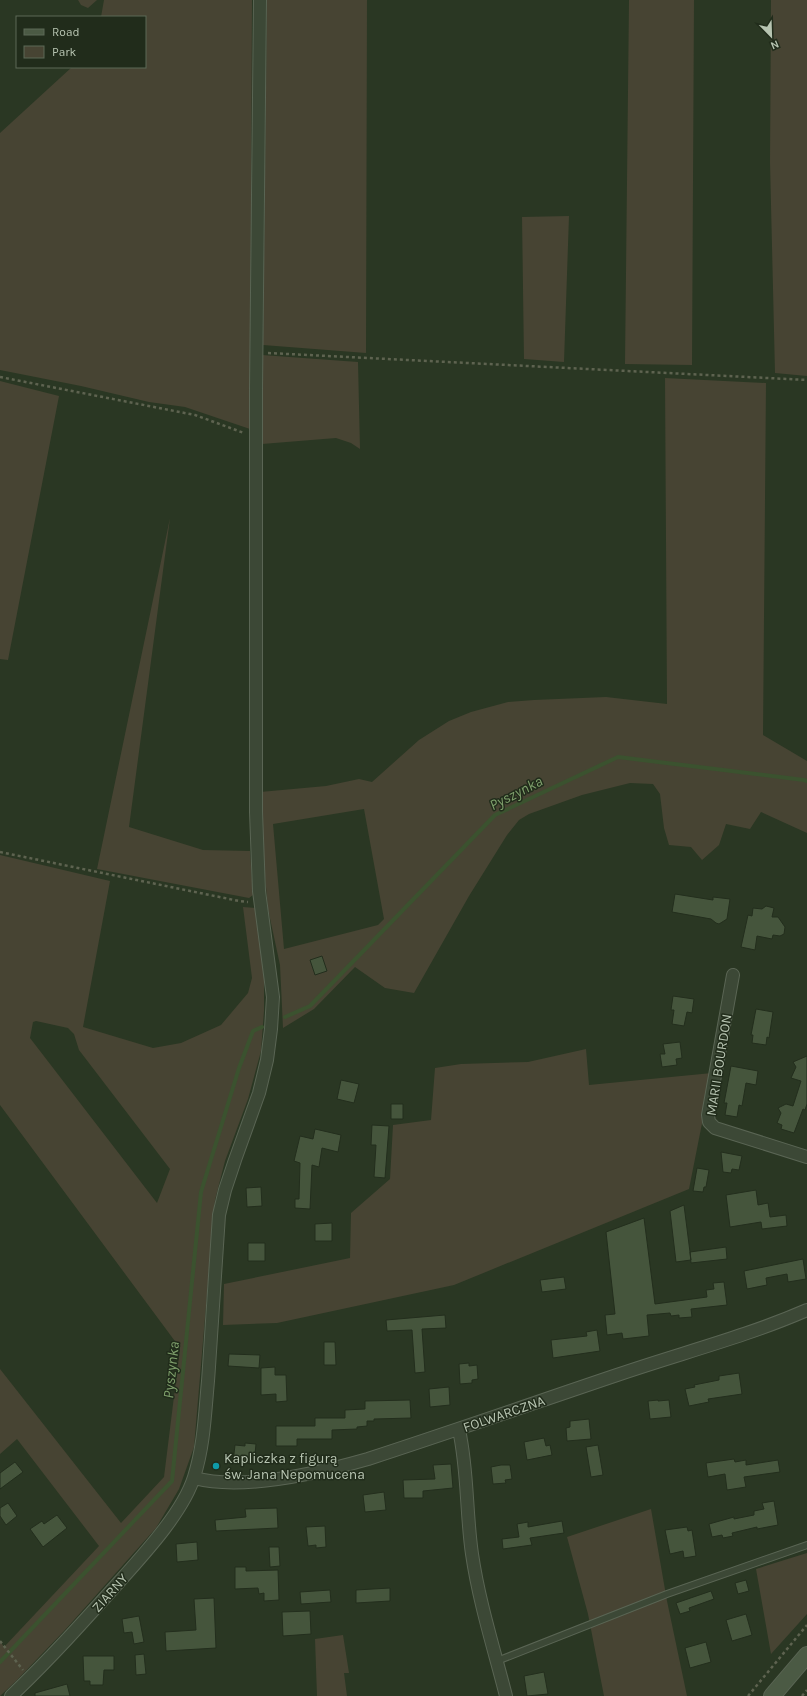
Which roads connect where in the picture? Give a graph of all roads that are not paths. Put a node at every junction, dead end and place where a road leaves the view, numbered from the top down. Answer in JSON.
{"nodes":[{"id":1,"x":260,"y":0,"type":"edge"},
{"id":2,"x":733,"y":975,"type":"dead end"},
{"id":3,"x":807,"y":1156,"type":"edge"},
{"id":4,"x":807,"y":1310,"type":"edge"},
{"id":5,"x":459,"y":1430,"type":"junction"},
{"id":6,"x":194,"y":1478,"type":"junction"},
{"id":7,"x":807,"y":1545,"type":"edge"},
{"id":8,"x":807,"y":1655,"type":"edge"},
{"id":9,"x":498,"y":1661,"type":"junction"},
{"id":10,"x":11,"y":1696,"type":"edge"},
{"id":11,"x":506,"y":1696,"type":"edge"},
{"id":12,"x":772,"y":1696,"type":"edge"}],
"edges":[{"from":1,"to":6,"type":"street","name":"ZIARNY"},
{"from":2,"to":3,"type":"street","name":"MARII BOURDON"},
{"from":4,"to":5,"type":"street","name":"FOLWARCZNA"},
{"from":5,"to":6,"type":"street","name":"FOLWARCZNA"},
{"from":5,"to":9,"type":"street"},
{"from":6,"to":10,"type":"street","name":"ZIARNY"},
{"from":7,"to":9,"type":"lane"},
{"from":8,"to":12,"type":"street"},
{"from":9,"to":11,"type":"street"}]}
